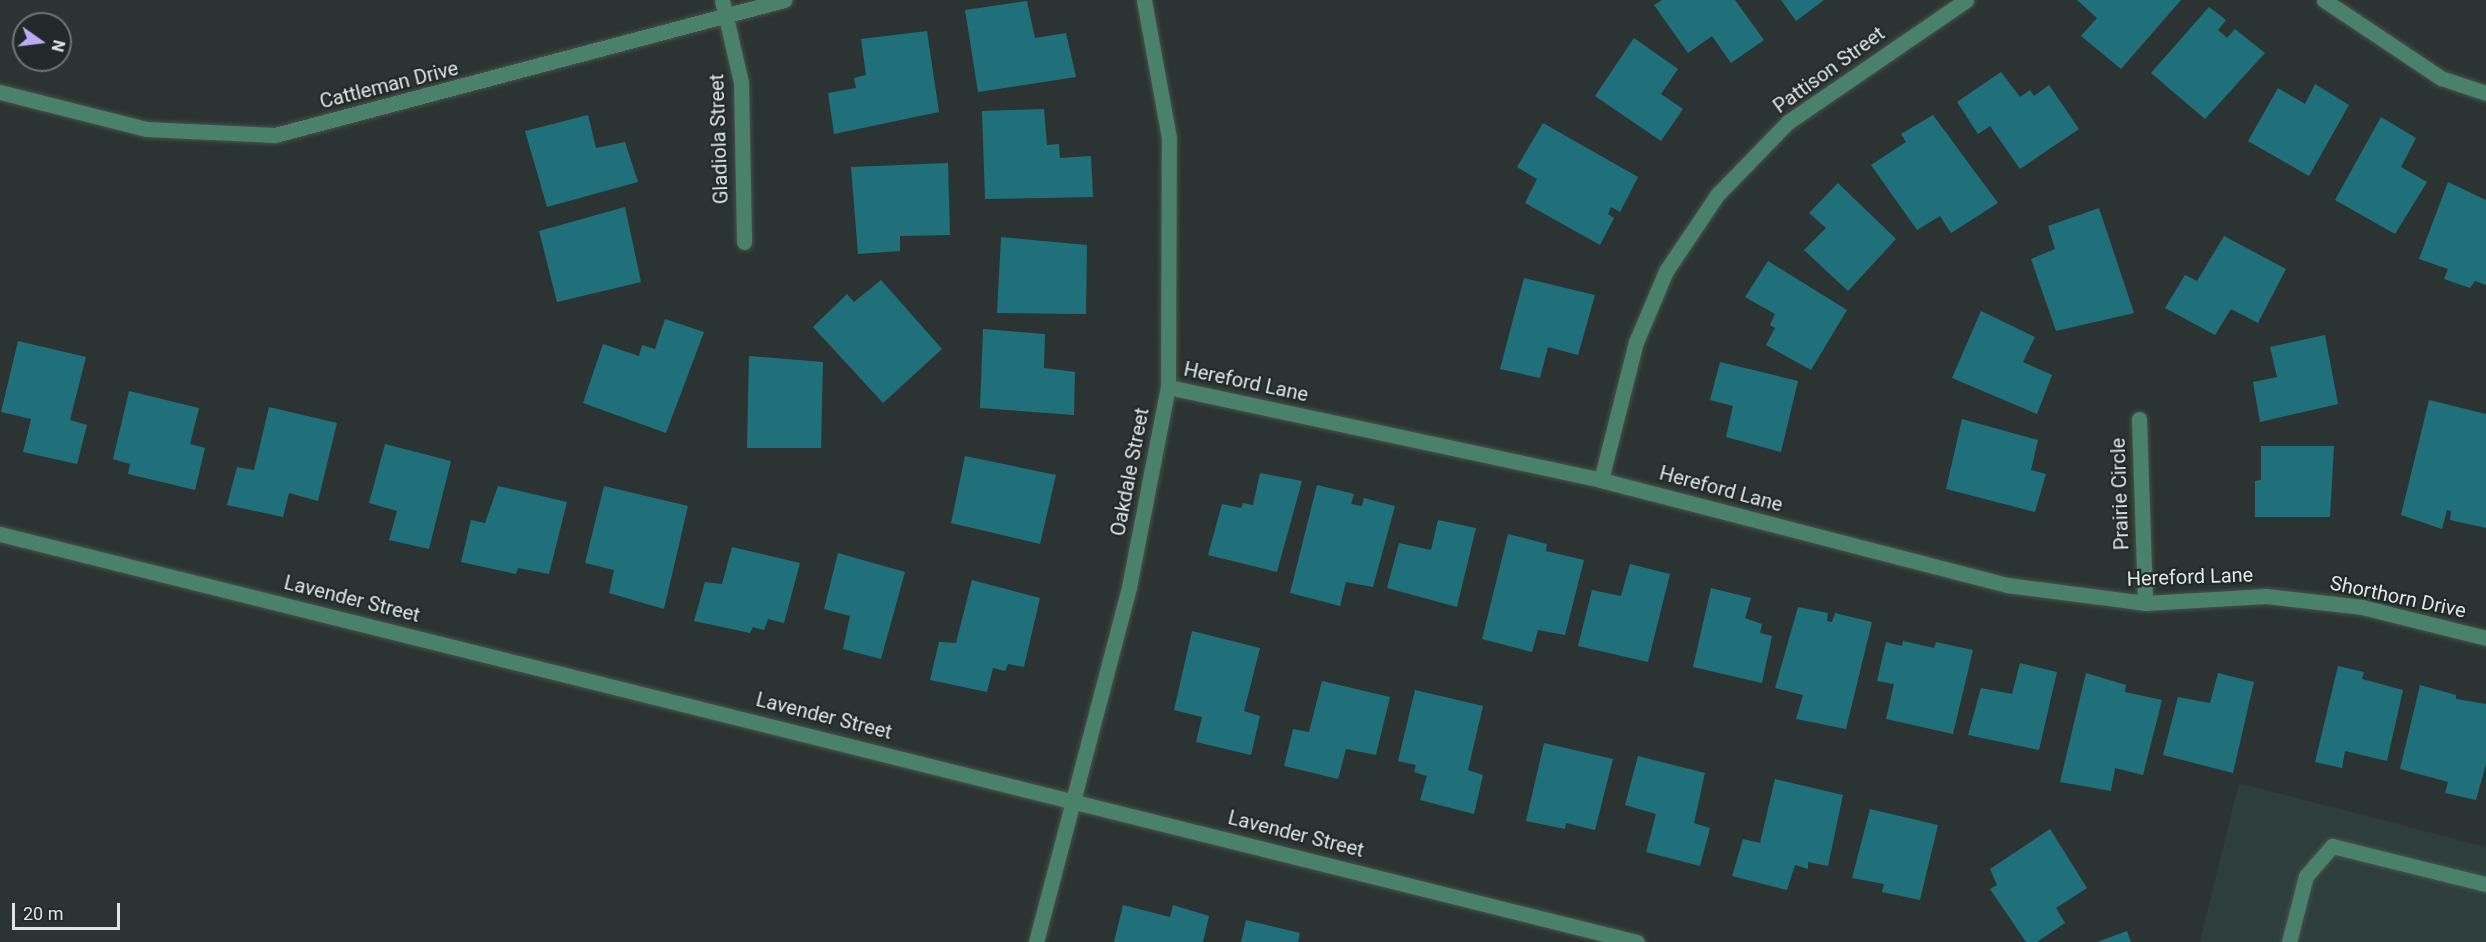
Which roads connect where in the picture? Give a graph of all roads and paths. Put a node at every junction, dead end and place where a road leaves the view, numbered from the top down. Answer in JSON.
{"nodes":[{"id":1,"x":722,"y":0,"type":"edge"},
{"id":2,"x":784,"y":0,"type":"edge"},
{"id":3,"x":1144,"y":0,"type":"edge"},
{"id":4,"x":1966,"y":0,"type":"edge"},
{"id":5,"x":2324,"y":0,"type":"edge"},
{"id":6,"x":726,"y":15,"type":"junction"},
{"id":7,"x":0,"y":92,"type":"edge"},
{"id":8,"x":2486,"y":93,"type":"edge"},
{"id":9,"x":744,"y":242,"type":"dead end"},
{"id":10,"x":1168,"y":387,"type":"junction"},
{"id":11,"x":2139,"y":419,"type":"dead end"},
{"id":12,"x":1601,"y":480,"type":"junction"},
{"id":13,"x":0,"y":534,"type":"edge"},
{"id":14,"x":2266,"y":596,"type":"joint"},
{"id":15,"x":2145,"y":603,"type":"junction"},
{"id":16,"x":2486,"y":638,"type":"edge"},
{"id":17,"x":1074,"y":799,"type":"junction"},
{"id":18,"x":2486,"y":884,"type":"edge"},
{"id":19,"x":1036,"y":942,"type":"edge"},
{"id":20,"x":1637,"y":942,"type":"edge"},
{"id":21,"x":2289,"y":942,"type":"edge"}],
"edges":[{"from":1,"to":6,"type":"street","name":"Gladiola Street"},
{"from":2,"to":6,"type":"street","name":"Cattleman Drive"},
{"from":3,"to":10,"type":"street","name":"Oakdale Street"},
{"from":4,"to":12,"type":"street","name":"Pattison Street"},
{"from":5,"to":8,"type":"street"},
{"from":6,"to":7,"type":"street","name":"Cattleman Drive"},
{"from":6,"to":9,"type":"street","name":"Gladiola Street"},
{"from":10,"to":12,"type":"street","name":"Hereford Lane"},
{"from":10,"to":17,"type":"street","name":"Oakdale Street"},
{"from":11,"to":15,"type":"street","name":"Prairie Circle"},
{"from":12,"to":15,"type":"street","name":"Hereford Lane"},
{"from":13,"to":17,"type":"street","name":"Lavender Street"},
{"from":14,"to":15,"type":"street","name":"Hereford Lane"},
{"from":14,"to":16,"type":"street","name":"Shorthorn Drive"},
{"from":17,"to":19,"type":"street","name":"Oakdale Street"},
{"from":17,"to":20,"type":"street","name":"Lavender Street"},
{"from":18,"to":21,"type":"street"}]}
